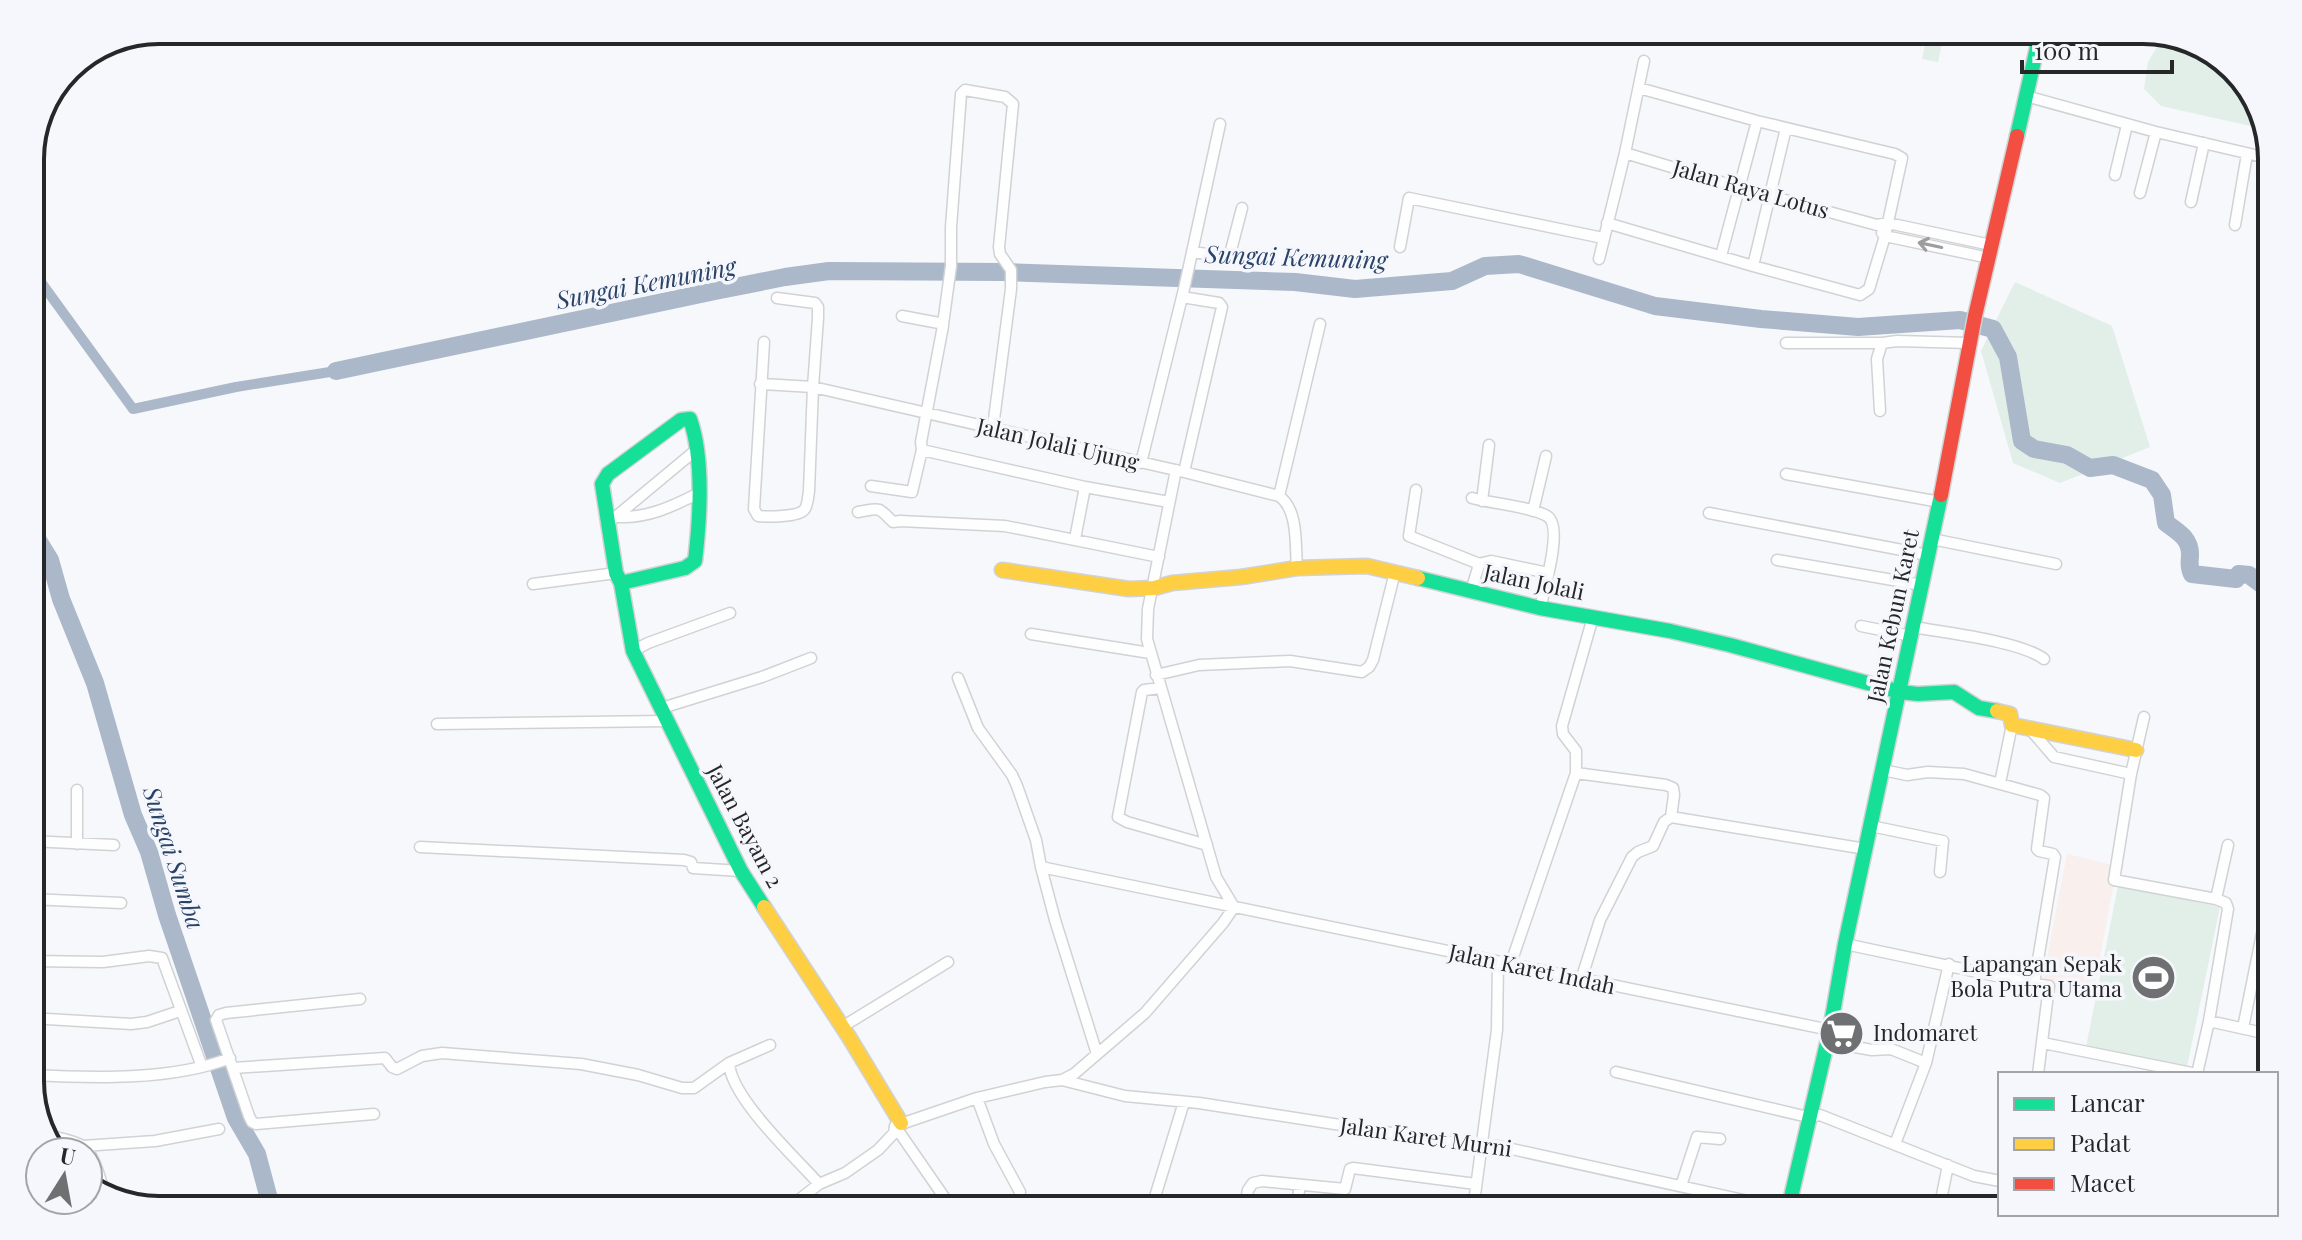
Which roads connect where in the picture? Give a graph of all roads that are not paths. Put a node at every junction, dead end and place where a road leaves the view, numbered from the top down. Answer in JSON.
{"nodes":[{"id":1,"x":2038,"y":44,"type":"edge"},
{"id":2,"x":1644,"y":61,"type":"dead end"},
{"id":3,"x":1639,"y":88,"type":"junction"},
{"id":4,"x":2026,"y":96,"type":"junction"},
{"id":5,"x":1757,"y":121,"type":"junction"},
{"id":6,"x":1220,"y":124,"type":"dead end"},
{"id":7,"x":2127,"y":125,"type":"junction"},
{"id":8,"x":1786,"y":128,"type":"junction"},
{"id":9,"x":2156,"y":132,"type":"junction"},
{"id":10,"x":2204,"y":143,"type":"junction"},
{"id":11,"x":1625,"y":153,"type":"junction"},
{"id":12,"x":2247,"y":154,"type":"junction"},
{"id":13,"x":2258,"y":156,"type":"edge"},
{"id":14,"x":2115,"y":175,"type":"dead end"},
{"id":15,"x":1741,"y":188,"type":"junction"},
{"id":16,"x":2140,"y":193,"type":"dead end"},
{"id":17,"x":1770,"y":196,"type":"junction"},
{"id":18,"x":2191,"y":202,"type":"dead end"},
{"id":19,"x":1242,"y":208,"type":"dead end"},
{"id":20,"x":1607,"y":223,"type":"junction"},
{"id":21,"x":1882,"y":224,"type":"junction"},
{"id":22,"x":2235,"y":225,"type":"dead end"},
{"id":23,"x":1885,"y":236,"type":"junction"},
{"id":24,"x":1603,"y":238,"type":"junction"},
{"id":25,"x":1400,"y":247,"type":"dead end"},
{"id":26,"x":1990,"y":251,"type":"junction"},
{"id":27,"x":1192,"y":252,"type":"junction"},
{"id":28,"x":1721,"y":256,"type":"junction"},
{"id":29,"x":1599,"y":259,"type":"dead end"},
{"id":30,"x":1753,"y":266,"type":"junction"},
{"id":31,"x":1183,"y":293,"type":"junction"},
{"id":32,"x":777,"y":298,"type":"dead end"},
{"id":33,"x":902,"y":316,"type":"dead end"},
{"id":34,"x":943,"y":324,"type":"junction"},
{"id":35,"x":1320,"y":324,"type":"dead end"},
{"id":36,"x":1971,"y":339,"type":"junction"},
{"id":37,"x":764,"y":342,"type":"dead end"},
{"id":38,"x":1786,"y":343,"type":"dead end"},
{"id":39,"x":1882,"y":343,"type":"junction"},
{"id":40,"x":760,"y":384,"type":"junction"},
{"id":41,"x":813,"y":387,"type":"junction"},
{"id":42,"x":1880,"y":411,"type":"dead end"},
{"id":43,"x":927,"y":414,"type":"junction"},
{"id":44,"x":993,"y":427,"type":"junction"},
{"id":45,"x":1489,"y":445,"type":"dead end"},
{"id":46,"x":696,"y":450,"type":"junction"},
{"id":47,"x":922,"y":450,"type":"junction"},
{"id":48,"x":1546,"y":456,"type":"dead end"},
{"id":49,"x":1141,"y":463,"type":"junction"},
{"id":50,"x":1180,"y":471,"type":"junction"},
{"id":51,"x":1786,"y":474,"type":"dead end"},
{"id":52,"x":871,"y":486,"type":"dead end"},
{"id":53,"x":1085,"y":487,"type":"junction"},
{"id":54,"x":1416,"y":490,"type":"dead end"},
{"id":55,"x":697,"y":494,"type":"junction"},
{"id":56,"x":1279,"y":496,"type":"junction"},
{"id":57,"x":1169,"y":502,"type":"junction"},
{"id":58,"x":1940,"y":502,"type":"junction"},
{"id":59,"x":1533,"y":511,"type":"junction"},
{"id":60,"x":858,"y":512,"type":"dead end"},
{"id":61,"x":1709,"y":513,"type":"dead end"},
{"id":62,"x":613,"y":520,"type":"junction"},
{"id":63,"x":1075,"y":539,"type":"junction"},
{"id":64,"x":1932,"y":539,"type":"junction"},
{"id":65,"x":1928,"y":555,"type":"junction"},
{"id":66,"x":1159,"y":557,"type":"junction"},
{"id":67,"x":1777,"y":560,"type":"dead end"},
{"id":68,"x":1478,"y":564,"type":"junction"},
{"id":69,"x":2056,"y":564,"type":"dead end"},
{"id":70,"x":1297,"y":568,"type":"junction"},
{"id":71,"x":1002,"y":570,"type":"dead end"},
{"id":72,"x":1395,"y":572,"type":"junction"},
{"id":73,"x":1548,"y":573,"type":"junction"},
{"id":74,"x":618,"y":578,"type":"junction"},
{"id":75,"x":533,"y":584,"type":"dead end"},
{"id":76,"x":1922,"y":585,"type":"junction"},
{"id":77,"x":1154,"y":588,"type":"junction"},
{"id":78,"x":1471,"y":591,"type":"junction"},
{"id":79,"x":1540,"y":608,"type":"junction"},
{"id":80,"x":730,"y":613,"type":"dead end"},
{"id":81,"x":1593,"y":617,"type":"junction"},
{"id":82,"x":1861,"y":626,"type":"dead end"},
{"id":83,"x":1912,"y":632,"type":"junction"},
{"id":84,"x":1031,"y":634,"type":"dead end"},
{"id":85,"x":633,"y":651,"type":"junction"},
{"id":86,"x":1150,"y":653,"type":"junction"},
{"id":87,"x":811,"y":658,"type":"dead end"},
{"id":88,"x":2044,"y":659,"type":"dead end"},
{"id":89,"x":1156,"y":675,"type":"junction"},
{"id":90,"x":958,"y":678,"type":"dead end"},
{"id":91,"x":1160,"y":688,"type":"junction"},
{"id":92,"x":1900,"y":692,"type":"junction"},
{"id":93,"x":665,"y":715,"type":"junction"},
{"id":94,"x":2144,"y":717,"type":"dead end"},
{"id":95,"x":437,"y":724,"type":"dead end"},
{"id":96,"x":2012,"y":725,"type":"junction"},
{"id":97,"x":2030,"y":729,"type":"junction"},
{"id":98,"x":2136,"y":750,"type":"junction"},
{"id":99,"x":1883,"y":770,"type":"junction"},
{"id":100,"x":1576,"y":773,"type":"junction"},
{"id":101,"x":2131,"y":774,"type":"junction"},
{"id":102,"x":2000,"y":783,"type":"junction"},
{"id":103,"x":77,"y":790,"type":"dead end"},
{"id":104,"x":1671,"y":817,"type":"junction"},
{"id":105,"x":1871,"y":826,"type":"junction"},
{"id":106,"x":44,"y":842,"type":"edge"},
{"id":107,"x":77,"y":844,"type":"junction"},
{"id":108,"x":114,"y":845,"type":"dead end"},
{"id":109,"x":1207,"y":845,"type":"junction"},
{"id":110,"x":2228,"y":845,"type":"dead end"},
{"id":111,"x":420,"y":847,"type":"dead end"},
{"id":112,"x":1866,"y":849,"type":"junction"},
{"id":113,"x":1041,"y":867,"type":"junction"},
{"id":114,"x":741,"y":871,"type":"junction"},
{"id":115,"x":1940,"y":872,"type":"dead end"},
{"id":116,"x":2216,"y":899,"type":"junction"},
{"id":117,"x":44,"y":900,"type":"edge"},
{"id":118,"x":121,"y":903,"type":"dead end"},
{"id":119,"x":1234,"y":907,"type":"junction"},
{"id":120,"x":1845,"y":944,"type":"junction"},
{"id":121,"x":2258,"y":954,"type":"edge"},
{"id":122,"x":44,"y":961,"type":"edge"},
{"id":123,"x":948,"y":962,"type":"dead end"},
{"id":124,"x":1498,"y":962,"type":"junction"},
{"id":125,"x":1511,"y":963,"type":"junction"},
{"id":126,"x":1949,"y":964,"type":"junction"},
{"id":127,"x":1581,"y":980,"type":"junction"},
{"id":128,"x":2034,"y":984,"type":"junction"},
{"id":129,"x":360,"y":999,"type":"dead end"},
{"id":130,"x":180,"y":1011,"type":"junction"},
{"id":131,"x":44,"y":1020,"type":"edge"},
{"id":132,"x":2209,"y":1021,"type":"junction"},
{"id":133,"x":842,"y":1027,"type":"junction"},
{"id":134,"x":2243,"y":1028,"type":"junction"},
{"id":135,"x":2258,"y":1032,"type":"edge"},
{"id":136,"x":1828,"y":1036,"type":"junction"},
{"id":137,"x":2043,"y":1043,"type":"junction"},
{"id":138,"x":770,"y":1045,"type":"dead end"},
{"id":139,"x":1097,"y":1054,"type":"junction"},
{"id":140,"x":229,"y":1062,"type":"junction"},
{"id":141,"x":729,"y":1063,"type":"junction"},
{"id":142,"x":1926,"y":1063,"type":"junction"},
{"id":143,"x":205,"y":1066,"type":"junction"},
{"id":144,"x":2166,"y":1071,"type":"edge"},
{"id":145,"x":1616,"y":1072,"type":"dead end"},
{"id":146,"x":2038,"y":1072,"type":"edge"},
{"id":147,"x":2197,"y":1072,"type":"edge"},
{"id":148,"x":44,"y":1076,"type":"edge"},
{"id":149,"x":1062,"y":1080,"type":"junction"},
{"id":150,"x":977,"y":1098,"type":"junction"},
{"id":151,"x":1184,"y":1102,"type":"junction"},
{"id":152,"x":374,"y":1114,"type":"dead end"},
{"id":153,"x":1808,"y":1117,"type":"junction"},
{"id":154,"x":898,"y":1124,"type":"junction"},
{"id":155,"x":219,"y":1129,"type":"dead end"},
{"id":156,"x":1720,"y":1139,"type":"dead end"},
{"id":157,"x":1895,"y":1144,"type":"junction"},
{"id":158,"x":104,"y":1145,"type":"edge"},
{"id":159,"x":1482,"y":1147,"type":"junction"},
{"id":160,"x":1948,"y":1165,"type":"junction"},
{"id":161,"x":1998,"y":1181,"type":"edge"},
{"id":162,"x":819,"y":1184,"type":"junction"},
{"id":163,"x":1476,"y":1184,"type":"junction"},
{"id":164,"x":1300,"y":1185,"type":"junction"},
{"id":165,"x":1681,"y":1186,"type":"junction"},
{"id":166,"x":1020,"y":1192,"type":"dead end"},
{"id":167,"x":804,"y":1196,"type":"edge"},
{"id":168,"x":944,"y":1196,"type":"edge"},
{"id":169,"x":1155,"y":1196,"type":"edge"},
{"id":170,"x":1247,"y":1196,"type":"edge"},
{"id":171,"x":1298,"y":1196,"type":"edge"},
{"id":172,"x":1475,"y":1196,"type":"edge"},
{"id":173,"x":1726,"y":1196,"type":"edge"},
{"id":174,"x":1791,"y":1196,"type":"edge"},
{"id":175,"x":1942,"y":1196,"type":"edge"}],
"edges":[{"from":1,"to":4,"type":"street","name":"Jalan Kebun Karet"},
{"from":2,"to":3,"type":"street"},
{"from":3,"to":5,"type":"street"},
{"from":3,"to":11,"type":"street"},
{"from":4,"to":7,"type":"street"},
{"from":4,"to":26,"type":"street","name":"Jalan Kebun Karet"},
{"from":5,"to":8,"type":"street"},
{"from":5,"to":15,"type":"street"},
{"from":6,"to":27,"type":"street"},
{"from":7,"to":9,"type":"street"},
{"from":7,"to":14,"type":"street"},
{"from":8,"to":17,"type":"street"},
{"from":8,"to":21,"type":"street"},
{"from":9,"to":10,"type":"street"},
{"from":9,"to":16,"type":"street"},
{"from":10,"to":12,"type":"street"},
{"from":10,"to":18,"type":"street"},
{"from":11,"to":15,"type":"street","name":"Jalan Raya Lotus"},
{"from":11,"to":20,"type":"street"},
{"from":12,"to":13,"type":"street"},
{"from":12,"to":22,"type":"street"},
{"from":15,"to":17,"type":"street","name":"Jalan Raya Lotus"},
{"from":15,"to":28,"type":"street"},
{"from":17,"to":21,"type":"street","name":"Jalan Raya Lotus"},
{"from":17,"to":30,"type":"street"},
{"from":19,"to":27,"type":"street"},
{"from":20,"to":24,"type":"street"},
{"from":20,"to":28,"type":"street"},
{"from":21,"to":23,"type":"street"},
{"from":21,"to":26,"type":"street","name":"Jalan Raya Lotus"},
{"from":26,"to":23,"type":"street","one_way":true},
{"from":23,"to":30,"type":"street"},
{"from":24,"to":25,"type":"street"},
{"from":24,"to":29,"type":"street"},
{"from":26,"to":36,"type":"street","name":"Jalan Kebun Karet"},
{"from":27,"to":31,"type":"street"},
{"from":28,"to":30,"type":"street"},
{"from":31,"to":49,"type":"street"},
{"from":31,"to":50,"type":"street"},
{"from":32,"to":41,"type":"street"},
{"from":33,"to":34,"type":"street"},
{"from":34,"to":43,"type":"street"},
{"from":34,"to":44,"type":"street"},
{"from":35,"to":56,"type":"street"},
{"from":36,"to":39,"type":"street"},
{"from":36,"to":58,"type":"street","name":"Jalan Kebun Karet"},
{"from":37,"to":40,"type":"street"},
{"from":38,"to":39,"type":"street"},
{"from":39,"to":42,"type":"street"},
{"from":40,"to":41,"type":"street","name":"Jalan Jolali Ujung"},
{"from":40,"to":41,"type":"street"},
{"from":41,"to":43,"type":"street","name":"Jalan Jolali Ujung"},
{"from":43,"to":44,"type":"street","name":"Jalan Jolali Ujung"},
{"from":43,"to":47,"type":"street"},
{"from":44,"to":49,"type":"street","name":"Jalan Jolali Ujung"},
{"from":45,"to":59,"type":"street"},
{"from":46,"to":55,"type":"street"},
{"from":46,"to":62,"type":"street"},
{"from":46,"to":62,"type":"street","name":"Jalan Bayam 2"},
{"from":47,"to":52,"type":"street"},
{"from":47,"to":53,"type":"street"},
{"from":48,"to":59,"type":"street"},
{"from":49,"to":50,"type":"street","name":"Jalan Jolali Ujung"},
{"from":50,"to":56,"type":"street","name":"Jalan Jolali Ujung"},
{"from":50,"to":57,"type":"street"},
{"from":51,"to":58,"type":"street"},
{"from":53,"to":57,"type":"street"},
{"from":53,"to":63,"type":"street"},
{"from":54,"to":68,"type":"street"},
{"from":55,"to":62,"type":"street"},
{"from":55,"to":74,"type":"street"},
{"from":56,"to":70,"type":"street"},
{"from":57,"to":66,"type":"street"},
{"from":58,"to":64,"type":"street","name":"Jalan Kebun Karet"},
{"from":59,"to":73,"type":"street"},
{"from":60,"to":63,"type":"street"},
{"from":61,"to":65,"type":"street"},
{"from":62,"to":74,"type":"street","name":"Jalan Bayam 2"},
{"from":63,"to":66,"type":"street"},
{"from":64,"to":65,"type":"street","name":"Jalan Kebun Karet"},
{"from":64,"to":69,"type":"street"},
{"from":65,"to":76,"type":"street","name":"Jalan Kebun Karet"},
{"from":66,"to":77,"type":"street"},
{"from":67,"to":76,"type":"street"},
{"from":68,"to":73,"type":"street"},
{"from":68,"to":78,"type":"street"},
{"from":70,"to":72,"type":"street","name":"Jalan Jolali"},
{"from":70,"to":77,"type":"street","name":"Jalan Jolali"},
{"from":71,"to":77,"type":"street","name":"Jalan Jolali"},
{"from":72,"to":78,"type":"street","name":"Jalan Jolali"},
{"from":72,"to":89,"type":"street"},
{"from":73,"to":79,"type":"street"},
{"from":74,"to":75,"type":"street"},
{"from":74,"to":85,"type":"street","name":"Jalan Bayam 2"},
{"from":76,"to":83,"type":"street","name":"Jalan Kebun Karet"},
{"from":77,"to":86,"type":"street"},
{"from":78,"to":79,"type":"street","name":"Jalan Jolali"},
{"from":79,"to":81,"type":"street","name":"Jalan Jolali"},
{"from":80,"to":85,"type":"street"},
{"from":81,"to":92,"type":"street","name":"Jalan Jolali"},
{"from":81,"to":100,"type":"street"},
{"from":82,"to":83,"type":"street"},
{"from":83,"to":88,"type":"street"},
{"from":83,"to":92,"type":"street","name":"Jalan Kebun Karet"},
{"from":84,"to":86,"type":"street"},
{"from":85,"to":93,"type":"street","name":"Jalan Bayam 2"},
{"from":86,"to":89,"type":"street"},
{"from":87,"to":93,"type":"street"},
{"from":89,"to":91,"type":"street"},
{"from":90,"to":113,"type":"street"},
{"from":91,"to":109,"type":"street"},
{"from":91,"to":109,"type":"street"},
{"from":92,"to":96,"type":"street","name":"Jalan Jolali"},
{"from":92,"to":99,"type":"street","name":"Jalan Kebun Karet"},
{"from":93,"to":95,"type":"street"},
{"from":93,"to":114,"type":"street","name":"Jalan Bayam 2"},
{"from":94,"to":98,"type":"street"},
{"from":96,"to":97,"type":"street"},
{"from":96,"to":102,"type":"street"},
{"from":97,"to":98,"type":"street"},
{"from":97,"to":101,"type":"street"},
{"from":98,"to":101,"type":"street"},
{"from":99,"to":102,"type":"street"},
{"from":99,"to":105,"type":"street","name":"Jalan Kebun Karet"},
{"from":100,"to":104,"type":"street"},
{"from":100,"to":125,"type":"street"},
{"from":101,"to":116,"type":"street"},
{"from":102,"to":128,"type":"street"},
{"from":103,"to":107,"type":"street"},
{"from":104,"to":112,"type":"street"},
{"from":104,"to":127,"type":"street"},
{"from":105,"to":112,"type":"street","name":"Jalan Kebun Karet"},
{"from":105,"to":115,"type":"street"},
{"from":106,"to":107,"type":"street"},
{"from":107,"to":108,"type":"street"},
{"from":109,"to":119,"type":"street"},
{"from":110,"to":116,"type":"street"},
{"from":111,"to":114,"type":"street"},
{"from":112,"to":120,"type":"street","name":"Jalan Kebun Karet"},
{"from":113,"to":119,"type":"street","name":"Jalan Karet Indah"},
{"from":113,"to":139,"type":"street"},
{"from":114,"to":133,"type":"street","name":"Jalan Bayam 2"},
{"from":116,"to":132,"type":"street"},
{"from":117,"to":118,"type":"street"},
{"from":119,"to":124,"type":"street","name":"Jalan Karet Indah"},
{"from":119,"to":139,"type":"street"},
{"from":120,"to":126,"type":"street"},
{"from":120,"to":136,"type":"street","name":"Jalan Kebun Karet"},
{"from":121,"to":134,"type":"street"},
{"from":122,"to":130,"type":"street"},
{"from":123,"to":133,"type":"street"},
{"from":124,"to":125,"type":"street","name":"Jalan Karet Indah"},
{"from":124,"to":159,"type":"street"},
{"from":125,"to":127,"type":"street","name":"Jalan Karet Indah"},
{"from":126,"to":128,"type":"street"},
{"from":126,"to":142,"type":"street"},
{"from":127,"to":136,"type":"street","name":"Jalan Karet Indah"},
{"from":128,"to":137,"type":"street"},
{"from":129,"to":140,"type":"street"},
{"from":130,"to":131,"type":"street"},
{"from":130,"to":143,"type":"street"},
{"from":132,"to":134,"type":"street"},
{"from":132,"to":147,"type":"street"},
{"from":133,"to":154,"type":"street","name":"Jalan Bayam 2"},
{"from":134,"to":135,"type":"street"},
{"from":136,"to":142,"type":"street","name":"Jalan Karet Indah"},
{"from":136,"to":153,"type":"street","name":"Jalan Kebun Karet"},
{"from":137,"to":144,"type":"street"},
{"from":137,"to":146,"type":"street"},
{"from":138,"to":141,"type":"street"},
{"from":139,"to":149,"type":"street"},
{"from":140,"to":141,"type":"street"},
{"from":140,"to":143,"type":"street"},
{"from":140,"to":152,"type":"street"},
{"from":141,"to":162,"type":"street"},
{"from":142,"to":157,"type":"street"},
{"from":143,"to":148,"type":"street"},
{"from":145,"to":153,"type":"street"},
{"from":149,"to":150,"type":"street"},
{"from":149,"to":151,"type":"street","name":"Jalan Karet Murni"},
{"from":150,"to":154,"type":"street"},
{"from":150,"to":166,"type":"street"},
{"from":151,"to":159,"type":"street","name":"Jalan Karet Murni"},
{"from":151,"to":169,"type":"street"},
{"from":153,"to":157,"type":"street"},
{"from":153,"to":174,"type":"street","name":"Jalan Kebun Karet"},
{"from":154,"to":162,"type":"street"},
{"from":154,"to":168,"type":"street"},
{"from":155,"to":158,"type":"street"},
{"from":156,"to":165,"type":"street"},
{"from":157,"to":160,"type":"street"},
{"from":159,"to":163,"type":"street"},
{"from":159,"to":165,"type":"street","name":"Jalan Karet Murni"},
{"from":160,"to":161,"type":"street"},
{"from":160,"to":175,"type":"street"},
{"from":162,"to":167,"type":"street"},
{"from":163,"to":164,"type":"street"},
{"from":163,"to":172,"type":"street"},
{"from":164,"to":170,"type":"street"},
{"from":164,"to":171,"type":"street"},
{"from":165,"to":173,"type":"street","name":"Jalan Karet Murni"}]}
